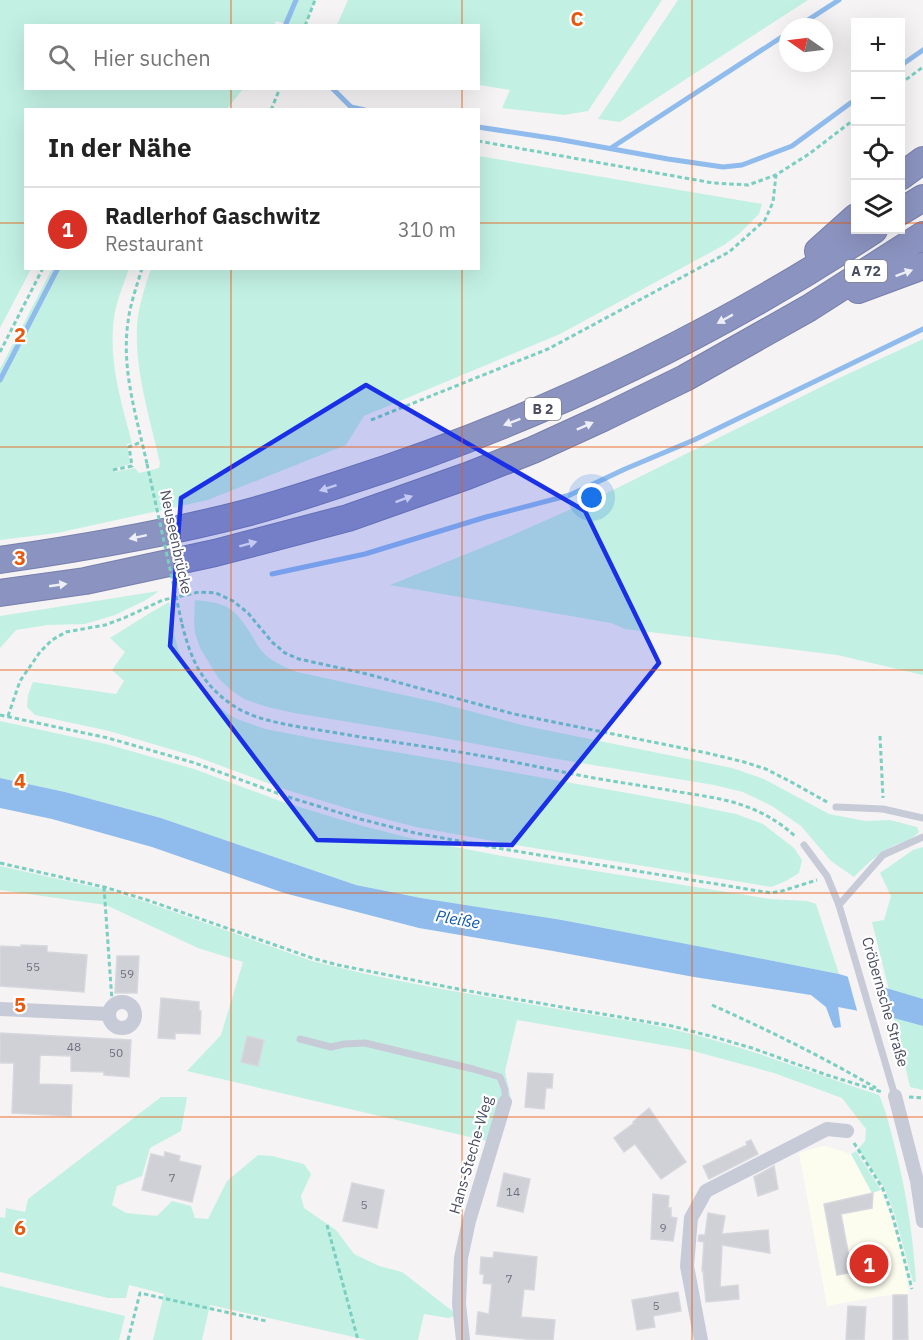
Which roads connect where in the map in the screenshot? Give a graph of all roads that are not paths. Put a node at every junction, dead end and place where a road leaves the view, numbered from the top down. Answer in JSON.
{"nodes":[{"id":1,"x":923,"y":160,"type":"edge"},
{"id":2,"x":905,"y":173,"type":"edge"},
{"id":3,"x":923,"y":198,"type":"edge"},
{"id":4,"x":905,"y":209,"type":"edge"},
{"id":5,"x":851,"y":221,"type":"edge"},
{"id":6,"x":867,"y":234,"type":"edge"},
{"id":7,"x":923,"y":235,"type":"edge"},
{"id":8,"x":923,"y":266,"type":"edge"},
{"id":9,"x":776,"y":290,"type":"junction"},
{"id":10,"x":809,"y":308,"type":"junction"},
{"id":11,"x":0,"y":560,"type":"edge"},
{"id":12,"x":0,"y":593,"type":"edge"},
{"id":13,"x":836,"y":807,"type":"road end"},
{"id":14,"x":923,"y":818,"type":"edge"},
{"id":15,"x":923,"y":837,"type":"edge"},
{"id":16,"x":804,"y":845,"type":"road end"},
{"id":17,"x":839,"y":905,"type":"junction"},
{"id":18,"x":0,"y":1009,"type":"edge"},
{"id":19,"x":110,"y":1010,"type":"road end"},
{"id":20,"x":300,"y":1039,"type":"dead end"},
{"id":21,"x":889,"y":1094,"type":"joint"},
{"id":22,"x":504,"y":1102,"type":"joint"},
{"id":23,"x":847,"y":1131,"type":"road end"},
{"id":24,"x":923,"y":1221,"type":"edge"},
{"id":25,"x":463,"y":1340,"type":"edge"},
{"id":26,"x":701,"y":1340,"type":"edge"}],
"edges":[{"from":1,"to":2,"type":"highway"},
{"from":3,"to":4,"type":"highway"},
{"from":5,"to":9,"type":"highway"},
{"from":6,"to":9,"type":"highway","number":"A 72"},
{"from":7,"to":10,"type":"highway","number":"A 72"},
{"from":10,"to":8,"type":"highway","one_way":true},
{"from":9,"to":11,"type":"highway","number":"B 2","one_way":true},
{"from":12,"to":10,"type":"highway","number":"B 2","one_way":true},
{"from":13,"to":14,"type":"lane"},
{"from":15,"to":17,"type":"lane"},
{"from":16,"to":17,"type":"lane","name":"Cröbernsche Straße"},
{"from":17,"to":21,"type":"lane","name":"Cröbernsche Straße"},
{"from":18,"to":19,"type":"street"},
{"from":20,"to":22,"type":"lane","name":"Hans-Steche-Weg"},
{"from":21,"to":24,"type":"street","name":"Cröbernsche Straße"},
{"from":22,"to":25,"type":"street","name":"Hans-Steche-Weg"},
{"from":23,"to":26,"type":"street"}]}
